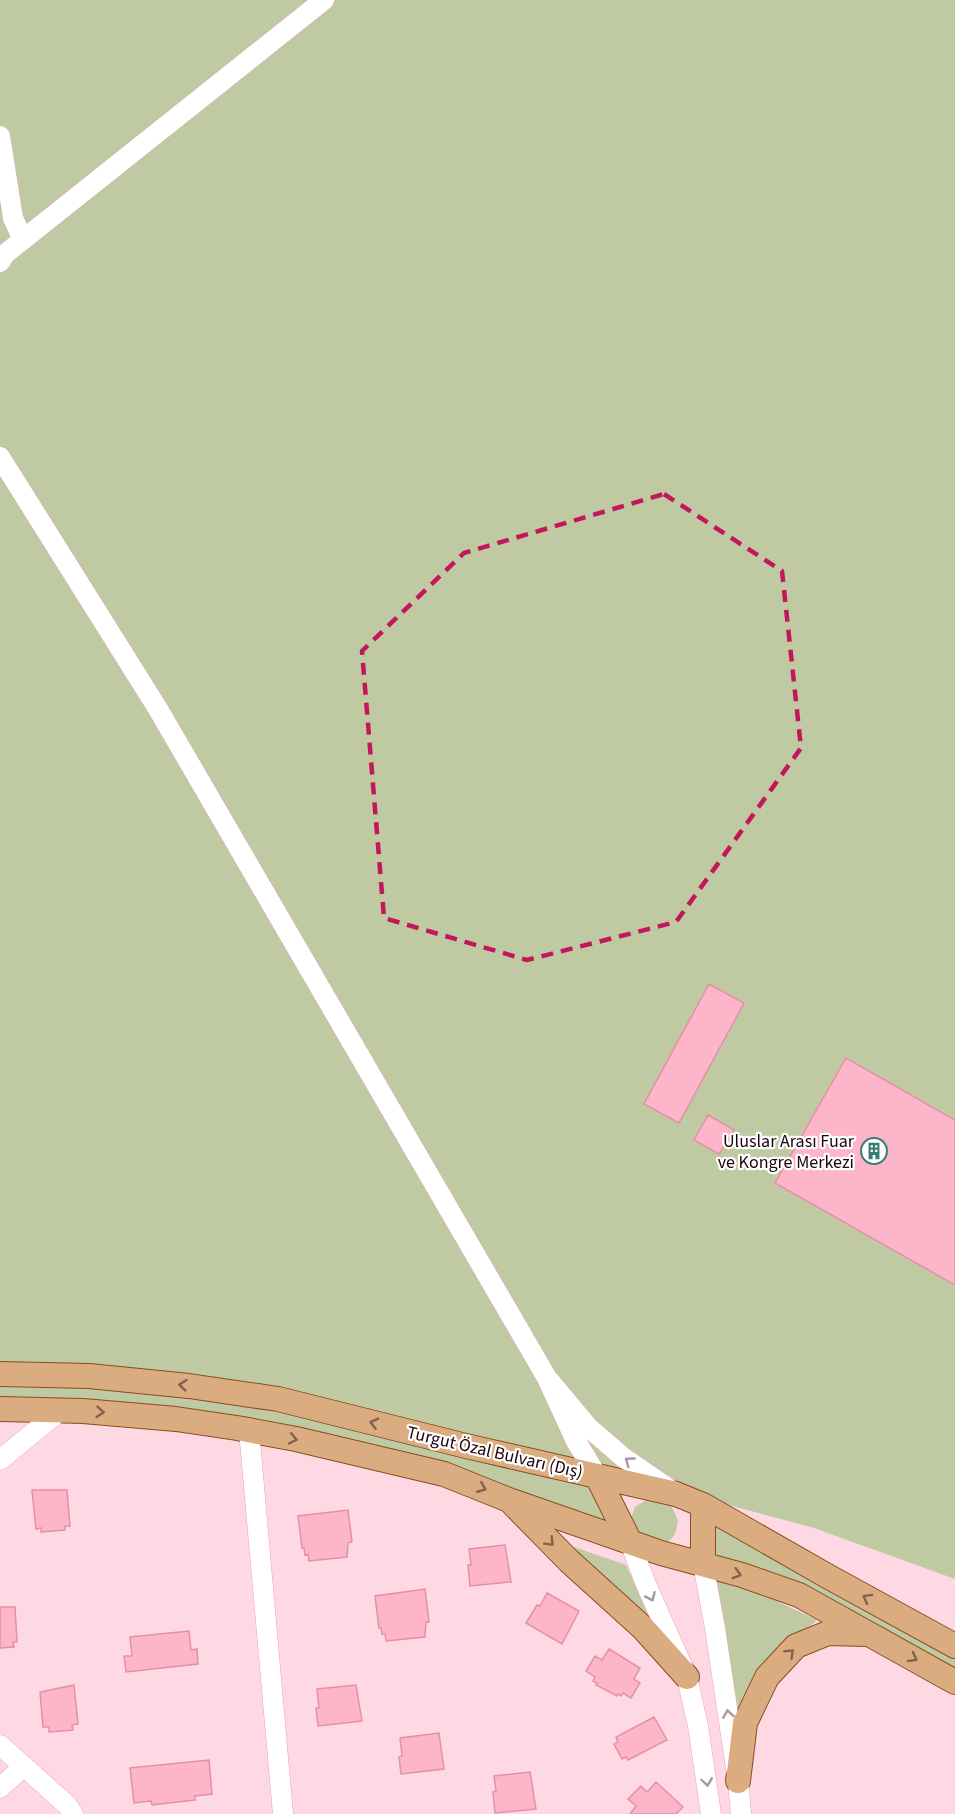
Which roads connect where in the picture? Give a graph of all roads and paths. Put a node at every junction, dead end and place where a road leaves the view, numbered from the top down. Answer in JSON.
{"nodes":[{"id":1,"x":324,"y":0,"type":"edge"},
{"id":2,"x":0,"y":136,"type":"edge"},
{"id":3,"x":23,"y":240,"type":"junction"},
{"id":4,"x":0,"y":262,"type":"edge"},
{"id":5,"x":0,"y":457,"type":"edge"},
{"id":6,"x":0,"y":1374,"type":"edge"},
{"id":7,"x":547,"y":1378,"type":"junction"},
{"id":8,"x":0,"y":1409,"type":"edge"},
{"id":9,"x":61,"y":1410,"type":"junction"},
{"id":10,"x":249,"y":1430,"type":"junction"},
{"id":11,"x":0,"y":1460,"type":"edge"},
{"id":12,"x":597,"y":1476,"type":"junction"},
{"id":13,"x":676,"y":1494,"type":"junction"},
{"id":14,"x":509,"y":1500,"type":"junction"},
{"id":15,"x":703,"y":1505,"type":"junction"},
{"id":16,"x":630,"y":1542,"type":"junction"},
{"id":17,"x":703,"y":1564,"type":"junction"},
{"id":18,"x":870,"y":1634,"type":"junction"},
{"id":19,"x":955,"y":1646,"type":"edge"},
{"id":20,"x":687,"y":1677,"type":"junction"},
{"id":21,"x":955,"y":1682,"type":"edge"},
{"id":22,"x":0,"y":1745,"type":"edge"},
{"id":23,"x":24,"y":1766,"type":"junction"},
{"id":24,"x":738,"y":1781,"type":"junction"},
{"id":25,"x":0,"y":1788,"type":"edge"},
{"id":26,"x":73,"y":1814,"type":"edge"},
{"id":27,"x":283,"y":1814,"type":"edge"},
{"id":28,"x":711,"y":1814,"type":"edge"},
{"id":29,"x":741,"y":1814,"type":"edge"}],
"edges":[{"from":1,"to":3,"type":"street"},
{"from":2,"to":3,"type":"street"},
{"from":3,"to":4,"type":"street"},
{"from":5,"to":7,"type":"street"},
{"from":12,"to":6,"type":"main road","name":"Turgut Özal Bulvarı (Dış)","one_way":true},
{"from":7,"to":12,"type":"street"},
{"from":13,"to":7,"type":"street","one_way":true},
{"from":8,"to":9,"type":"main road","name":"Turgut Özal Bulvarı (Dış)"},
{"from":9,"to":10,"type":"main road","name":"Turgut Özal Bulvarı (Dış)","one_way":true},
{"from":9,"to":11,"type":"street"},
{"from":10,"to":14,"type":"main road","name":"Turgut Özal Bulvarı (Dış)","one_way":true},
{"from":10,"to":27,"type":"street"},
{"from":12,"to":13,"type":"main road","name":"Turgut Özal Bulvarı (Dış)"},
{"from":12,"to":16,"type":"main road"},
{"from":13,"to":15,"type":"main road","name":"Turgut Özal Bulvarı (Dış)"},
{"from":14,"to":16,"type":"main road","name":"Turgut Özal Bulvarı (Dış)"},
{"from":14,"to":20,"type":"main road","one_way":true},
{"from":15,"to":17,"type":"main road"},
{"from":19,"to":15,"type":"main road","name":"Turgut Özal Bulvarı (Dış)","one_way":true},
{"from":16,"to":17,"type":"main road","name":"Turgut Özal Bulvarı (Dış)"},
{"from":16,"to":20,"type":"street","one_way":true},
{"from":17,"to":18,"type":"main road","name":"Turgut Özal Bulvarı (Dış)","one_way":true},
{"from":24,"to":17,"type":"street","one_way":true},
{"from":18,"to":21,"type":"main road","name":"Turgut Özal Bulvarı (Dış)","one_way":true},
{"from":24,"to":18,"type":"main road","one_way":true},
{"from":20,"to":28,"type":"street","one_way":true},
{"from":22,"to":23,"type":"street"},
{"from":23,"to":25,"type":"street"},
{"from":23,"to":26,"type":"street"},
{"from":24,"to":29,"type":"street"}]}
